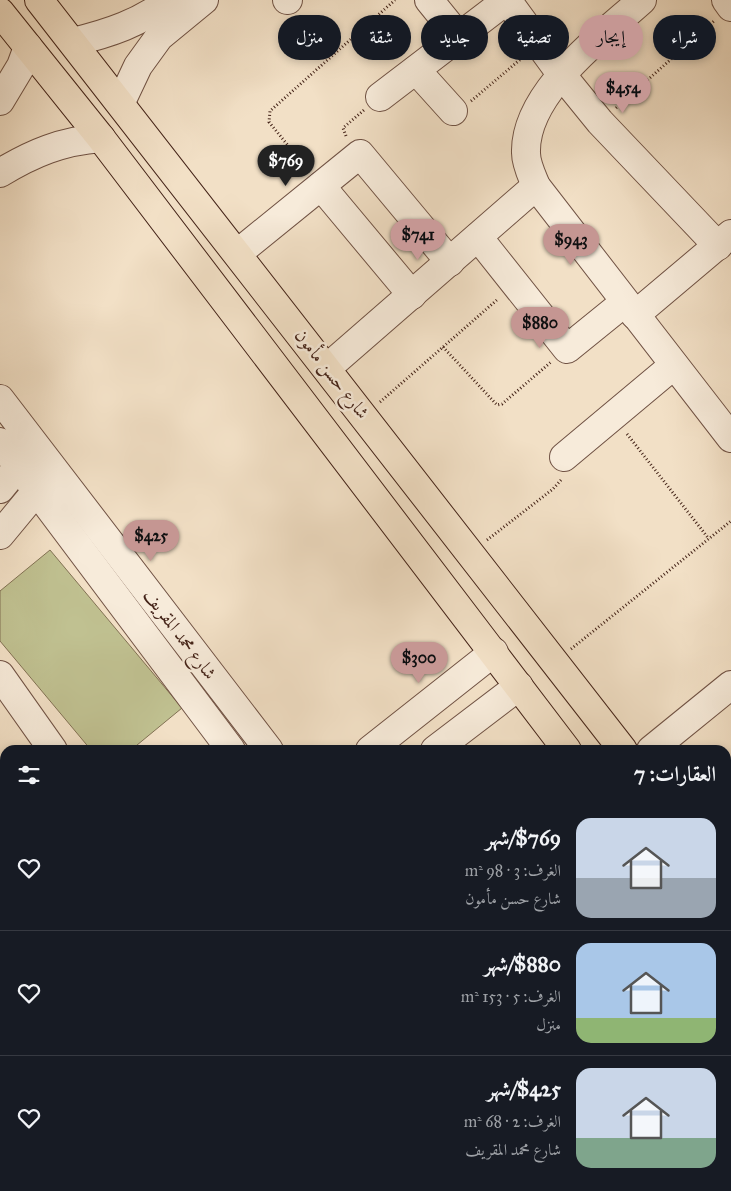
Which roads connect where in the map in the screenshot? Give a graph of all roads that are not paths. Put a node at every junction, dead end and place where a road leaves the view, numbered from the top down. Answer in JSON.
{"nodes":[{"id":1,"x":39,"y":0,"type":"edge"},
{"id":2,"x":170,"y":0,"type":"edge"},
{"id":3,"x":204,"y":0,"type":"edge"},
{"id":4,"x":429,"y":0,"type":"edge"},
{"id":5,"x":507,"y":0,"type":"edge"},
{"id":6,"x":642,"y":0,"type":"edge"},
{"id":7,"x":726,"y":0,"type":"edge"},
{"id":8,"x":731,"y":6,"type":"edge"},
{"id":9,"x":0,"y":12,"type":"edge"},
{"id":10,"x":441,"y":15,"type":"edge"},
{"id":11,"x":488,"y":15,"type":"edge"},
{"id":12,"x":149,"y":29,"type":"junction"},
{"id":13,"x":73,"y":42,"type":"junction"},
{"id":14,"x":28,"y":47,"type":"junction"},
{"id":15,"x":429,"y":60,"type":"edge"},
{"id":16,"x":416,"y":70,"type":"junction"},
{"id":17,"x":561,"y":74,"type":"junction"},
{"id":18,"x":380,"y":97,"type":"road end"},
{"id":19,"x":0,"y":101,"type":"edge"},
{"id":20,"x":121,"y":102,"type":"junction"},
{"id":21,"x":453,"y":111,"type":"road end"},
{"id":22,"x":101,"y":138,"type":"junction"},
{"id":23,"x":0,"y":173,"type":"edge"},
{"id":24,"x":321,"y":186,"type":"junction"},
{"id":25,"x":536,"y":186,"type":"junction"},
{"id":26,"x":478,"y":237,"type":"junction"},
{"id":27,"x":724,"y":240,"type":"edge"},
{"id":28,"x":238,"y":253,"type":"junction"},
{"id":29,"x":450,"y":262,"type":"junction"},
{"id":30,"x":412,"y":295,"type":"junction"},
{"id":31,"x":630,"y":308,"type":"junction"},
{"id":32,"x":674,"y":365,"type":"junction"},
{"id":33,"x":327,"y":368,"type":"junction"},
{"id":34,"x":0,"y":399,"type":"edge"},
{"id":35,"x":731,"y":438,"type":"edge"},
{"id":36,"x":0,"y":442,"type":"edge"},
{"id":37,"x":27,"y":456,"type":"junction"},
{"id":38,"x":564,"y":457,"type":"road end"},
{"id":39,"x":54,"y":470,"type":"junction"},
{"id":40,"x":0,"y":489,"type":"edge"},
{"id":41,"x":37,"y":491,"type":"junction"},
{"id":42,"x":0,"y":535,"type":"edge"},
{"id":43,"x":494,"y":652,"type":"junction"},
{"id":44,"x":0,"y":675,"type":"edge"},
{"id":45,"x":731,"y":685,"type":"edge"},
{"id":46,"x":519,"y":686,"type":"junction"},
{"id":47,"x":49,"y":745,"type":"edge"},
{"id":48,"x":227,"y":745,"type":"edge"},
{"id":49,"x":265,"y":745,"type":"edge"},
{"id":50,"x":376,"y":745,"type":"edge"},
{"id":51,"x":442,"y":745,"type":"edge"},
{"id":52,"x":563,"y":745,"type":"edge"},
{"id":53,"x":619,"y":745,"type":"edge"},
{"id":54,"x":657,"y":745,"type":"edge"}],
"edges":[{"from":1,"to":13,"type":"main road","name":"شارع حسن مأمون"},
{"from":2,"to":12,"type":"street"},
{"from":3,"to":12,"type":"street"},
{"from":4,"to":10,"type":"street"},
{"from":5,"to":11,"type":"street"},
{"from":5,"to":17,"type":"street"},
{"from":6,"to":17,"type":"street"},
{"from":7,"to":8,"type":"street"},
{"from":9,"to":14,"type":"main road"},
{"from":12,"to":13,"type":"street"},
{"from":12,"to":20,"type":"street"},
{"from":13,"to":20,"type":"main road","name":"شارع حسن مأمون"},
{"from":14,"to":19,"type":"street"},
{"from":14,"to":22,"type":"main road"},
{"from":15,"to":16,"type":"street"},
{"from":16,"to":18,"type":"street"},
{"from":16,"to":21,"type":"street"},
{"from":17,"to":25,"type":"street"},
{"from":17,"to":27,"type":"street"},
{"from":20,"to":28,"type":"main road","name":"شارع حسن مأمون"},
{"from":22,"to":23,"type":"street"},
{"from":22,"to":43,"type":"main road"},
{"from":24,"to":28,"type":"street"},
{"from":24,"to":29,"type":"street"},
{"from":24,"to":30,"type":"street"},
{"from":25,"to":26,"type":"street"},
{"from":25,"to":31,"type":"street"},
{"from":26,"to":29,"type":"street"},
{"from":26,"to":31,"type":"street"},
{"from":27,"to":31,"type":"street"},
{"from":28,"to":33,"type":"main road","name":"شارع حسن مأمون"},
{"from":29,"to":30,"type":"street"},
{"from":30,"to":33,"type":"street"},
{"from":31,"to":32,"type":"street"},
{"from":32,"to":35,"type":"street"},
{"from":32,"to":38,"type":"street"},
{"from":33,"to":53,"type":"main road","name":"شارع حسن مأمون"},
{"from":34,"to":37,"type":"street","name":"شارع محمد المقريف"},
{"from":36,"to":37,"type":"street","name":"شارع محمد المقريف"},
{"from":37,"to":39,"type":"street","name":"شارع محمد المقريف"},
{"from":37,"to":40,"type":"street"},
{"from":37,"to":41,"type":"street","name":"شارع محمد المقريف"},
{"from":39,"to":41,"type":"street"},
{"from":39,"to":49,"type":"street","name":"شارع محمد المقريف"},
{"from":41,"to":42,"type":"street"},
{"from":41,"to":48,"type":"street","name":"شارع محمد المقريف"},
{"from":43,"to":46,"type":"main road"},
{"from":43,"to":50,"type":"street"},
{"from":44,"to":47,"type":"street"},
{"from":45,"to":54,"type":"street"},
{"from":46,"to":51,"type":"street"},
{"from":46,"to":52,"type":"main road"}]}
